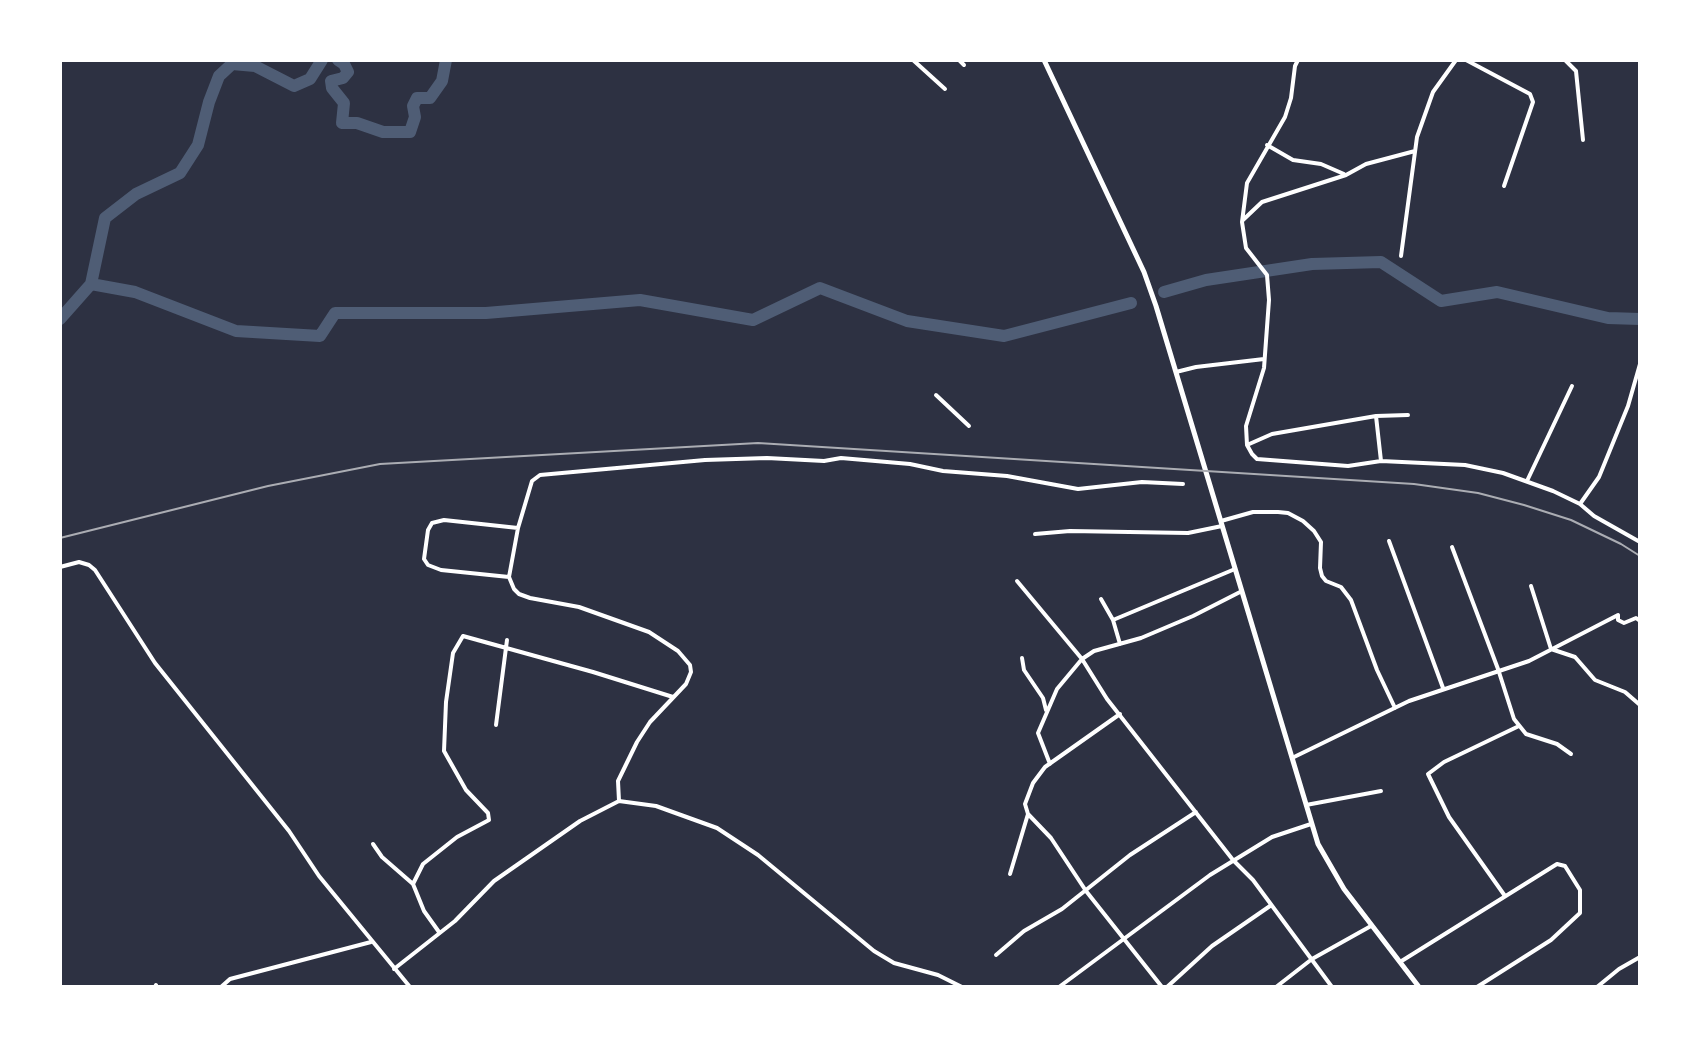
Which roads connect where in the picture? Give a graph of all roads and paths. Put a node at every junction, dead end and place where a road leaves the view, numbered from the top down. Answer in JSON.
{"nodes":[{"id":1,"x":913,"y":60,"type":"edge"},
{"id":2,"x":959,"y":60,"type":"edge"},
{"id":3,"x":1044,"y":60,"type":"edge"},
{"id":4,"x":1298,"y":60,"type":"edge"},
{"id":5,"x":1456,"y":60,"type":"edge"},
{"id":6,"x":1466,"y":60,"type":"edge"},
{"id":7,"x":1565,"y":60,"type":"edge"},
{"id":8,"x":964,"y":65,"type":"dead end"},
{"id":9,"x":945,"y":89,"type":"dead end"},
{"id":10,"x":1583,"y":140,"type":"dead end"},
{"id":11,"x":1267,"y":145,"type":"junction"},
{"id":12,"x":1415,"y":151,"type":"junction"},
{"id":13,"x":1346,"y":175,"type":"junction"},
{"id":14,"x":1504,"y":186,"type":"dead end"},
{"id":15,"x":1242,"y":222,"type":"junction"},
{"id":16,"x":1401,"y":256,"type":"dead end"},
{"id":17,"x":1265,"y":359,"type":"junction"},
{"id":18,"x":1640,"y":364,"type":"edge"},
{"id":19,"x":1176,"y":372,"type":"junction"},
{"id":20,"x":1572,"y":386,"type":"dead end"},
{"id":21,"x":936,"y":395,"type":"dead end"},
{"id":22,"x":1408,"y":415,"type":"dead end"},
{"id":23,"x":1376,"y":416,"type":"junction"},
{"id":24,"x":969,"y":426,"type":"dead end"},
{"id":25,"x":1247,"y":445,"type":"junction"},
{"id":26,"x":1381,"y":461,"type":"junction"},
{"id":27,"x":1527,"y":481,"type":"junction"},
{"id":28,"x":1183,"y":484,"type":"dead end"},
{"id":29,"x":1580,"y":504,"type":"junction"},
{"id":30,"x":1222,"y":523,"type":"junction"},
{"id":31,"x":518,"y":528,"type":"junction"},
{"id":32,"x":1035,"y":534,"type":"dead end"},
{"id":33,"x":1389,"y":541,"type":"dead end"},
{"id":34,"x":1640,"y":542,"type":"edge"},
{"id":35,"x":1452,"y":547,"type":"dead end"},
{"id":36,"x":60,"y":567,"type":"edge"},
{"id":37,"x":1235,"y":569,"type":"junction"},
{"id":38,"x":509,"y":577,"type":"junction"},
{"id":39,"x":1017,"y":581,"type":"dead end"},
{"id":40,"x":1531,"y":586,"type":"dead end"},
{"id":41,"x":1242,"y":591,"type":"junction"},
{"id":42,"x":1101,"y":599,"type":"dead end"},
{"id":43,"x":1113,"y":620,"type":"junction"},
{"id":44,"x":1640,"y":621,"type":"edge"},
{"id":45,"x":507,"y":640,"type":"dead end"},
{"id":46,"x":1120,"y":644,"type":"junction"},
{"id":47,"x":506,"y":648,"type":"junction"},
{"id":48,"x":1551,"y":649,"type":"junction"},
{"id":49,"x":1022,"y":658,"type":"dead end"},
{"id":50,"x":1082,"y":659,"type":"junction"},
{"id":51,"x":1498,"y":669,"type":"junction"},
{"id":52,"x":1443,"y":688,"type":"junction"},
{"id":53,"x":673,"y":697,"type":"junction"},
{"id":54,"x":1640,"y":705,"type":"edge"},
{"id":55,"x":1395,"y":708,"type":"junction"},
{"id":56,"x":1047,"y":712,"type":"junction"},
{"id":57,"x":1120,"y":714,"type":"junction"},
{"id":58,"x":496,"y":725,"type":"dead end"},
{"id":59,"x":1519,"y":726,"type":"junction"},
{"id":60,"x":1571,"y":754,"type":"dead end"},
{"id":61,"x":1292,"y":758,"type":"junction"},
{"id":62,"x":1050,"y":764,"type":"junction"},
{"id":63,"x":1381,"y":791,"type":"dead end"},
{"id":64,"x":619,"y":801,"type":"junction"},
{"id":65,"x":1306,"y":805,"type":"junction"},
{"id":66,"x":1196,"y":812,"type":"junction"},
{"id":67,"x":1028,"y":814,"type":"junction"},
{"id":68,"x":1311,"y":824,"type":"junction"},
{"id":69,"x":373,"y":844,"type":"dead end"},
{"id":70,"x":1233,"y":860,"type":"junction"},
{"id":71,"x":1010,"y":874,"type":"dead end"},
{"id":72,"x":413,"y":884,"type":"junction"},
{"id":73,"x":1086,"y":891,"type":"junction"},
{"id":74,"x":1505,"y":896,"type":"junction"},
{"id":75,"x":1270,"y":906,"type":"junction"},
{"id":76,"x":1371,"y":926,"type":"junction"},
{"id":77,"x":439,"y":932,"type":"junction"},
{"id":78,"x":1125,"y":941,"type":"junction"},
{"id":79,"x":372,"y":942,"type":"junction"},
{"id":80,"x":996,"y":955,"type":"dead end"},
{"id":81,"x":1640,"y":957,"type":"edge"},
{"id":82,"x":1312,"y":959,"type":"junction"},
{"id":83,"x":1400,"y":962,"type":"junction"},
{"id":84,"x":394,"y":969,"type":"junction"},
{"id":85,"x":221,"y":987,"type":"edge"},
{"id":86,"x":410,"y":987,"type":"edge"},
{"id":87,"x":962,"y":987,"type":"edge"},
{"id":88,"x":1059,"y":987,"type":"edge"},
{"id":89,"x":1164,"y":987,"type":"edge"},
{"id":90,"x":1276,"y":987,"type":"edge"},
{"id":91,"x":1332,"y":987,"type":"edge"},
{"id":92,"x":1419,"y":987,"type":"edge"},
{"id":93,"x":1477,"y":987,"type":"edge"},
{"id":94,"x":1597,"y":987,"type":"edge"}],
"edges":[{"from":1,"to":9,"type":"street"},
{"from":2,"to":8,"type":"street"},
{"from":3,"to":19,"type":"street"},
{"from":4,"to":11,"type":"street"},
{"from":5,"to":12,"type":"street"},
{"from":6,"to":14,"type":"street"},
{"from":7,"to":10,"type":"street"},
{"from":11,"to":13,"type":"street"},
{"from":11,"to":15,"type":"street"},
{"from":12,"to":13,"type":"street"},
{"from":12,"to":16,"type":"street"},
{"from":13,"to":15,"type":"street"},
{"from":15,"to":17,"type":"street"},
{"from":17,"to":19,"type":"street"},
{"from":17,"to":25,"type":"street"},
{"from":18,"to":29,"type":"street"},
{"from":19,"to":30,"type":"street"},
{"from":20,"to":27,"type":"street"},
{"from":21,"to":24,"type":"street"},
{"from":22,"to":23,"type":"street"},
{"from":23,"to":25,"type":"street"},
{"from":23,"to":26,"type":"street"},
{"from":25,"to":26,"type":"street"},
{"from":26,"to":27,"type":"street"},
{"from":27,"to":29,"type":"street"},
{"from":28,"to":31,"type":"street"},
{"from":29,"to":34,"type":"street"},
{"from":30,"to":32,"type":"street"},
{"from":30,"to":37,"type":"street"},
{"from":30,"to":55,"type":"street"},
{"from":31,"to":38,"type":"street"},
{"from":31,"to":38,"type":"street"},
{"from":33,"to":52,"type":"street"},
{"from":35,"to":51,"type":"street"},
{"from":36,"to":79,"type":"street"},
{"from":37,"to":41,"type":"street"},
{"from":37,"to":43,"type":"street"},
{"from":38,"to":53,"type":"street"},
{"from":39,"to":50,"type":"street"},
{"from":40,"to":48,"type":"street"},
{"from":41,"to":46,"type":"street"},
{"from":41,"to":61,"type":"street"},
{"from":42,"to":43,"type":"street"},
{"from":43,"to":46,"type":"street"},
{"from":44,"to":48,"type":"street"},
{"from":45,"to":47,"type":"street"},
{"from":46,"to":50,"type":"street"},
{"from":47,"to":53,"type":"street"},
{"from":47,"to":58,"type":"street"},
{"from":47,"to":72,"type":"street"},
{"from":48,"to":51,"type":"street"},
{"from":48,"to":54,"type":"street"},
{"from":49,"to":56,"type":"street"},
{"from":50,"to":56,"type":"street"},
{"from":50,"to":57,"type":"street"},
{"from":51,"to":52,"type":"street"},
{"from":51,"to":59,"type":"street"},
{"from":52,"to":55,"type":"street"},
{"from":53,"to":64,"type":"street"},
{"from":55,"to":61,"type":"street"},
{"from":56,"to":62,"type":"street"},
{"from":57,"to":62,"type":"street"},
{"from":57,"to":66,"type":"street"},
{"from":59,"to":60,"type":"street"},
{"from":59,"to":74,"type":"street"},
{"from":61,"to":65,"type":"street"},
{"from":62,"to":67,"type":"street"},
{"from":63,"to":65,"type":"street"},
{"from":64,"to":77,"type":"street"},
{"from":64,"to":87,"type":"street"},
{"from":65,"to":68,"type":"street"},
{"from":66,"to":70,"type":"street"},
{"from":66,"to":73,"type":"street"},
{"from":67,"to":71,"type":"street"},
{"from":67,"to":73,"type":"street"},
{"from":68,"to":70,"type":"street"},
{"from":68,"to":76,"type":"street"},
{"from":69,"to":72,"type":"street"},
{"from":70,"to":75,"type":"street"},
{"from":70,"to":78,"type":"street"},
{"from":72,"to":77,"type":"street"},
{"from":73,"to":78,"type":"street"},
{"from":73,"to":80,"type":"street"},
{"from":74,"to":83,"type":"street"},
{"from":74,"to":93,"type":"street"},
{"from":75,"to":82,"type":"street"},
{"from":75,"to":89,"type":"street"},
{"from":76,"to":82,"type":"street"},
{"from":76,"to":83,"type":"street"},
{"from":77,"to":84,"type":"street"},
{"from":78,"to":88,"type":"street"},
{"from":78,"to":89,"type":"street"},
{"from":79,"to":84,"type":"street"},
{"from":79,"to":85,"type":"street"},
{"from":81,"to":94,"type":"street"},
{"from":82,"to":90,"type":"street"},
{"from":82,"to":91,"type":"street"},
{"from":83,"to":92,"type":"street"},
{"from":84,"to":86,"type":"street"}]}
